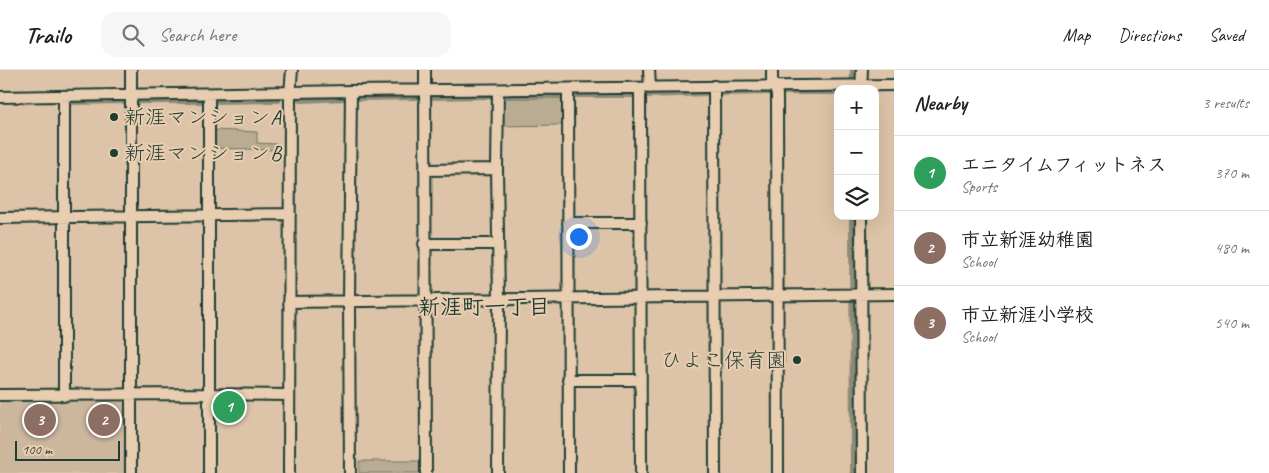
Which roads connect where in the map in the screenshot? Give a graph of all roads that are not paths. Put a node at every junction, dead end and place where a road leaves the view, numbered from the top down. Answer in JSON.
{"nodes":[{"id":1,"x":131,"y":70,"type":"edge"},
{"id":2,"x":292,"y":70,"type":"edge"},
{"id":3,"x":425,"y":70,"type":"edge"},
{"id":4,"x":649,"y":70,"type":"edge"},
{"id":5,"x":772,"y":70,"type":"edge"},
{"id":6,"x":862,"y":70,"type":"edge"},
{"id":7,"x":857,"y":85,"type":"edge"},
{"id":8,"x":879,"y":85,"type":"edge"},
{"id":9,"x":894,"y":85,"type":"edge"},
{"id":10,"x":714,"y":86,"type":"junction"},
{"id":11,"x":774,"y":86,"type":"junction"},
{"id":12,"x":834,"y":86,"type":"edge"},
{"id":13,"x":645,"y":88,"type":"junction"},
{"id":14,"x":425,"y":90,"type":"junction"},
{"id":15,"x":498,"y":90,"type":"junction"},
{"id":16,"x":568,"y":90,"type":"junction"},
{"id":17,"x":351,"y":91,"type":"junction"},
{"id":18,"x":290,"y":93,"type":"junction"},
{"id":19,"x":209,"y":94,"type":"junction"},
{"id":20,"x":131,"y":96,"type":"junction"},
{"id":21,"x":0,"y":97,"type":"edge"},
{"id":22,"x":64,"y":97,"type":"junction"},
{"id":23,"x":496,"y":169,"type":"junction"},
{"id":24,"x":425,"y":170,"type":"junction"},
{"id":25,"x":290,"y":214,"type":"junction"},
{"id":26,"x":208,"y":215,"type":"junction"},
{"id":27,"x":65,"y":216,"type":"junction"},
{"id":28,"x":132,"y":216,"type":"junction"},
{"id":29,"x":0,"y":218,"type":"edge"},
{"id":30,"x":861,"y":220,"type":"edge"},
{"id":31,"x":568,"y":223,"type":"junction"},
{"id":32,"x":641,"y":223,"type":"junction"},
{"id":33,"x":424,"y":244,"type":"junction"},
{"id":34,"x":498,"y":244,"type":"junction"},
{"id":35,"x":894,"y":294,"type":"edge"},
{"id":36,"x":777,"y":295,"type":"junction"},
{"id":37,"x":856,"y":295,"type":"junction"},
{"id":38,"x":640,"y":296,"type":"junction"},
{"id":39,"x":715,"y":296,"type":"junction"},
{"id":40,"x":569,"y":298,"type":"junction"},
{"id":41,"x":424,"y":300,"type":"junction"},
{"id":42,"x":499,"y":300,"type":"junction"},
{"id":43,"x":289,"y":302,"type":"junction"},
{"id":44,"x":349,"y":302,"type":"junction"},
{"id":45,"x":568,"y":380,"type":"junction"},
{"id":46,"x":641,"y":380,"type":"junction"},
{"id":47,"x":208,"y":394,"type":"junction"},
{"id":48,"x":0,"y":395,"type":"edge"},
{"id":49,"x":131,"y":395,"type":"junction"},
{"id":50,"x":64,"y":396,"type":"junction"},
{"id":51,"x":289,"y":396,"type":"junction"},
{"id":52,"x":131,"y":473,"type":"edge"},
{"id":53,"x":209,"y":473,"type":"edge"},
{"id":54,"x":289,"y":473,"type":"edge"},
{"id":55,"x":350,"y":473,"type":"edge"},
{"id":56,"x":426,"y":473,"type":"edge"},
{"id":57,"x":498,"y":473,"type":"edge"},
{"id":58,"x":569,"y":473,"type":"edge"},
{"id":59,"x":641,"y":473,"type":"edge"},
{"id":60,"x":715,"y":473,"type":"edge"},
{"id":61,"x":778,"y":473,"type":"edge"},
{"id":62,"x":862,"y":473,"type":"edge"}],
"edges":[{"from":1,"to":20,"type":"street"},
{"from":2,"to":18,"type":"street"},
{"from":3,"to":14,"type":"street"},
{"from":4,"to":13,"type":"street"},
{"from":5,"to":11,"type":"street"},
{"from":6,"to":7,"type":"street"},
{"from":8,"to":9,"type":"street"},
{"from":10,"to":11,"type":"street"},
{"from":10,"to":13,"type":"street"},
{"from":10,"to":39,"type":"street"},
{"from":11,"to":12,"type":"street"},
{"from":11,"to":36,"type":"street"},
{"from":13,"to":16,"type":"street"},
{"from":13,"to":32,"type":"street"},
{"from":14,"to":15,"type":"street"},
{"from":14,"to":17,"type":"street"},
{"from":14,"to":24,"type":"street"},
{"from":15,"to":16,"type":"street"},
{"from":15,"to":23,"type":"street"},
{"from":16,"to":31,"type":"street"},
{"from":17,"to":18,"type":"street"},
{"from":17,"to":44,"type":"street"},
{"from":18,"to":19,"type":"street"},
{"from":18,"to":25,"type":"street"},
{"from":19,"to":20,"type":"street"},
{"from":19,"to":26,"type":"street"},
{"from":20,"to":22,"type":"street"},
{"from":20,"to":28,"type":"street"},
{"from":21,"to":22,"type":"street"},
{"from":22,"to":27,"type":"street"},
{"from":23,"to":24,"type":"street"},
{"from":23,"to":34,"type":"street"},
{"from":24,"to":33,"type":"street"},
{"from":25,"to":26,"type":"street"},
{"from":25,"to":43,"type":"street"},
{"from":26,"to":28,"type":"street"},
{"from":26,"to":47,"type":"street"},
{"from":27,"to":28,"type":"street"},
{"from":27,"to":29,"type":"street"},
{"from":27,"to":50,"type":"street"},
{"from":28,"to":49,"type":"street"},
{"from":30,"to":37,"type":"street"},
{"from":31,"to":32,"type":"street"},
{"from":31,"to":40,"type":"street"},
{"from":32,"to":38,"type":"street"},
{"from":33,"to":34,"type":"street"},
{"from":33,"to":41,"type":"street"},
{"from":34,"to":42,"type":"street"},
{"from":35,"to":37,"type":"street"},
{"from":36,"to":37,"type":"street"},
{"from":36,"to":39,"type":"street"},
{"from":36,"to":61,"type":"street"},
{"from":37,"to":62,"type":"street"},
{"from":38,"to":39,"type":"street"},
{"from":38,"to":40,"type":"street"},
{"from":38,"to":46,"type":"street"},
{"from":39,"to":60,"type":"street"},
{"from":40,"to":42,"type":"street"},
{"from":40,"to":45,"type":"street"},
{"from":41,"to":42,"type":"street"},
{"from":41,"to":44,"type":"street"},
{"from":41,"to":56,"type":"street"},
{"from":42,"to":57,"type":"street"},
{"from":43,"to":44,"type":"street"},
{"from":43,"to":51,"type":"street"},
{"from":44,"to":55,"type":"street"},
{"from":45,"to":46,"type":"street"},
{"from":45,"to":58,"type":"street"},
{"from":46,"to":59,"type":"street"},
{"from":47,"to":49,"type":"street"},
{"from":47,"to":51,"type":"street"},
{"from":47,"to":53,"type":"street"},
{"from":48,"to":50,"type":"street"},
{"from":49,"to":50,"type":"street"},
{"from":49,"to":52,"type":"street"},
{"from":51,"to":54,"type":"street"}]}
